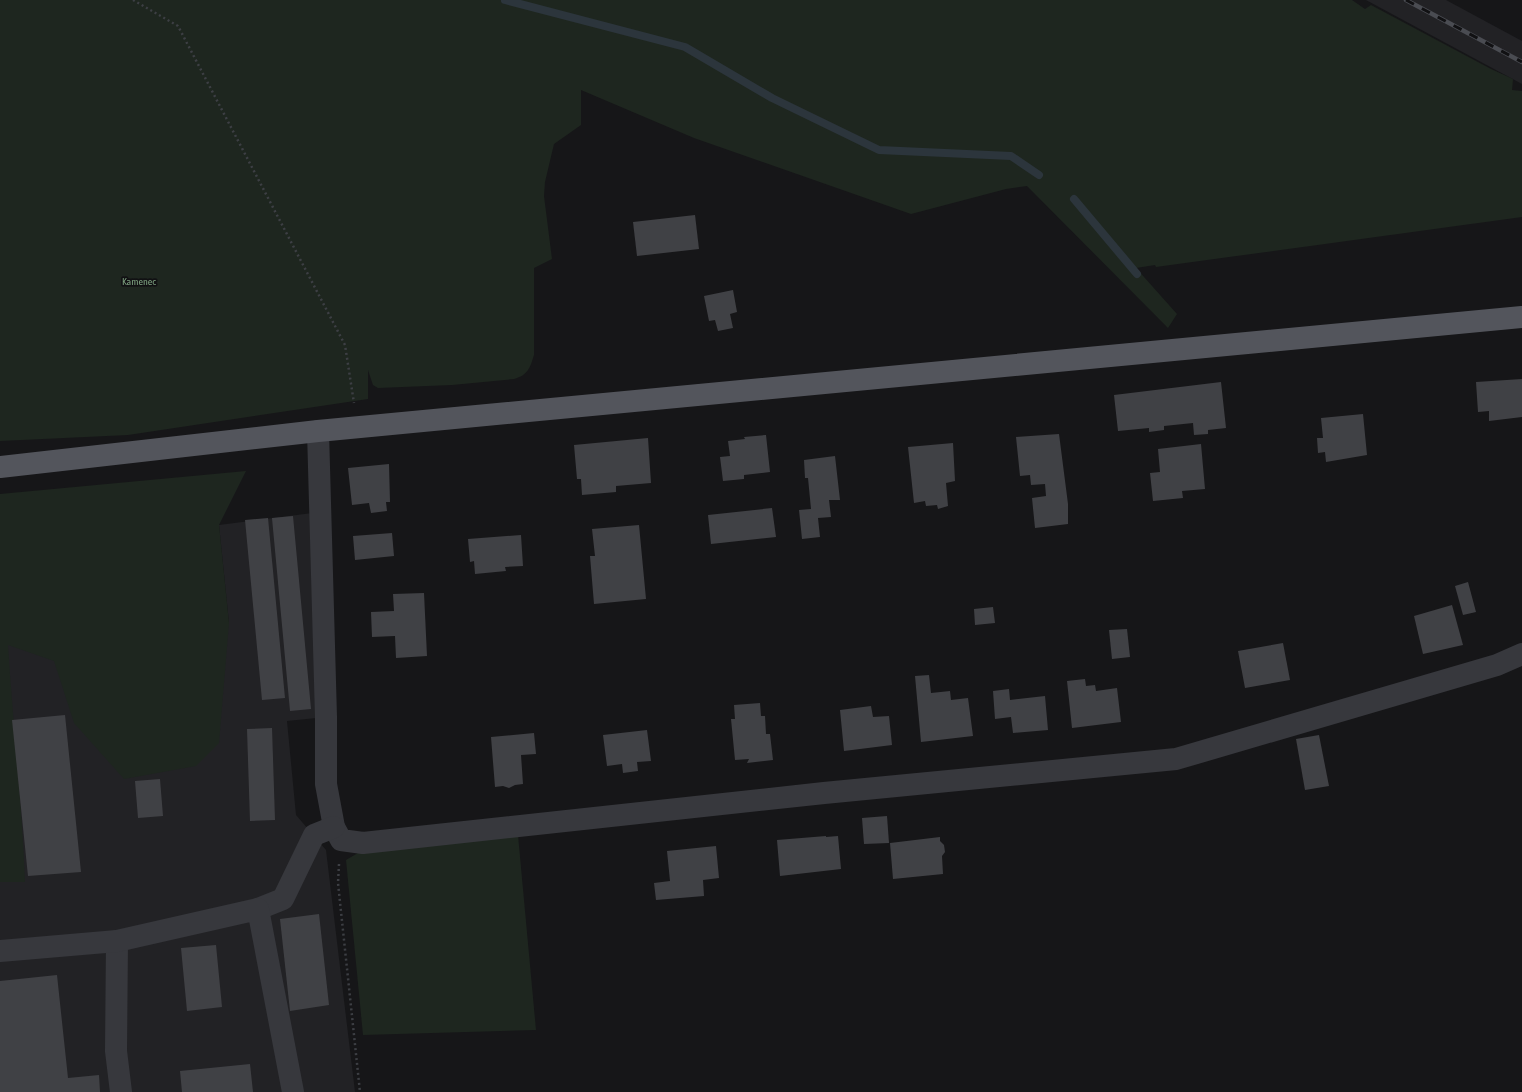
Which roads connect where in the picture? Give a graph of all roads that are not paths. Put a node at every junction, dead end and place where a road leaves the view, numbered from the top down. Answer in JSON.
{"nodes":[{"id":1,"x":1522,"y":316,"type":"edge"},
{"id":2,"x":318,"y":431,"type":"junction"},
{"id":3,"x":0,"y":467,"type":"edge"},
{"id":4,"x":1522,"y":654,"type":"edge"},
{"id":5,"x":338,"y":834,"type":"junction"},
{"id":6,"x":258,"y":909,"type":"junction"},
{"id":7,"x":117,"y":941,"type":"junction"},
{"id":8,"x":0,"y":951,"type":"edge"},
{"id":9,"x":121,"y":1092,"type":"edge"},
{"id":10,"x":293,"y":1092,"type":"edge"}],
"edges":[{"from":1,"to":2,"type":"main road"},
{"from":2,"to":3,"type":"main road"},
{"from":2,"to":5,"type":"street"},
{"from":4,"to":5,"type":"street"},
{"from":5,"to":6,"type":"street"},
{"from":6,"to":7,"type":"street"},
{"from":6,"to":10,"type":"street"},
{"from":7,"to":8,"type":"street"},
{"from":7,"to":9,"type":"street"}]}
